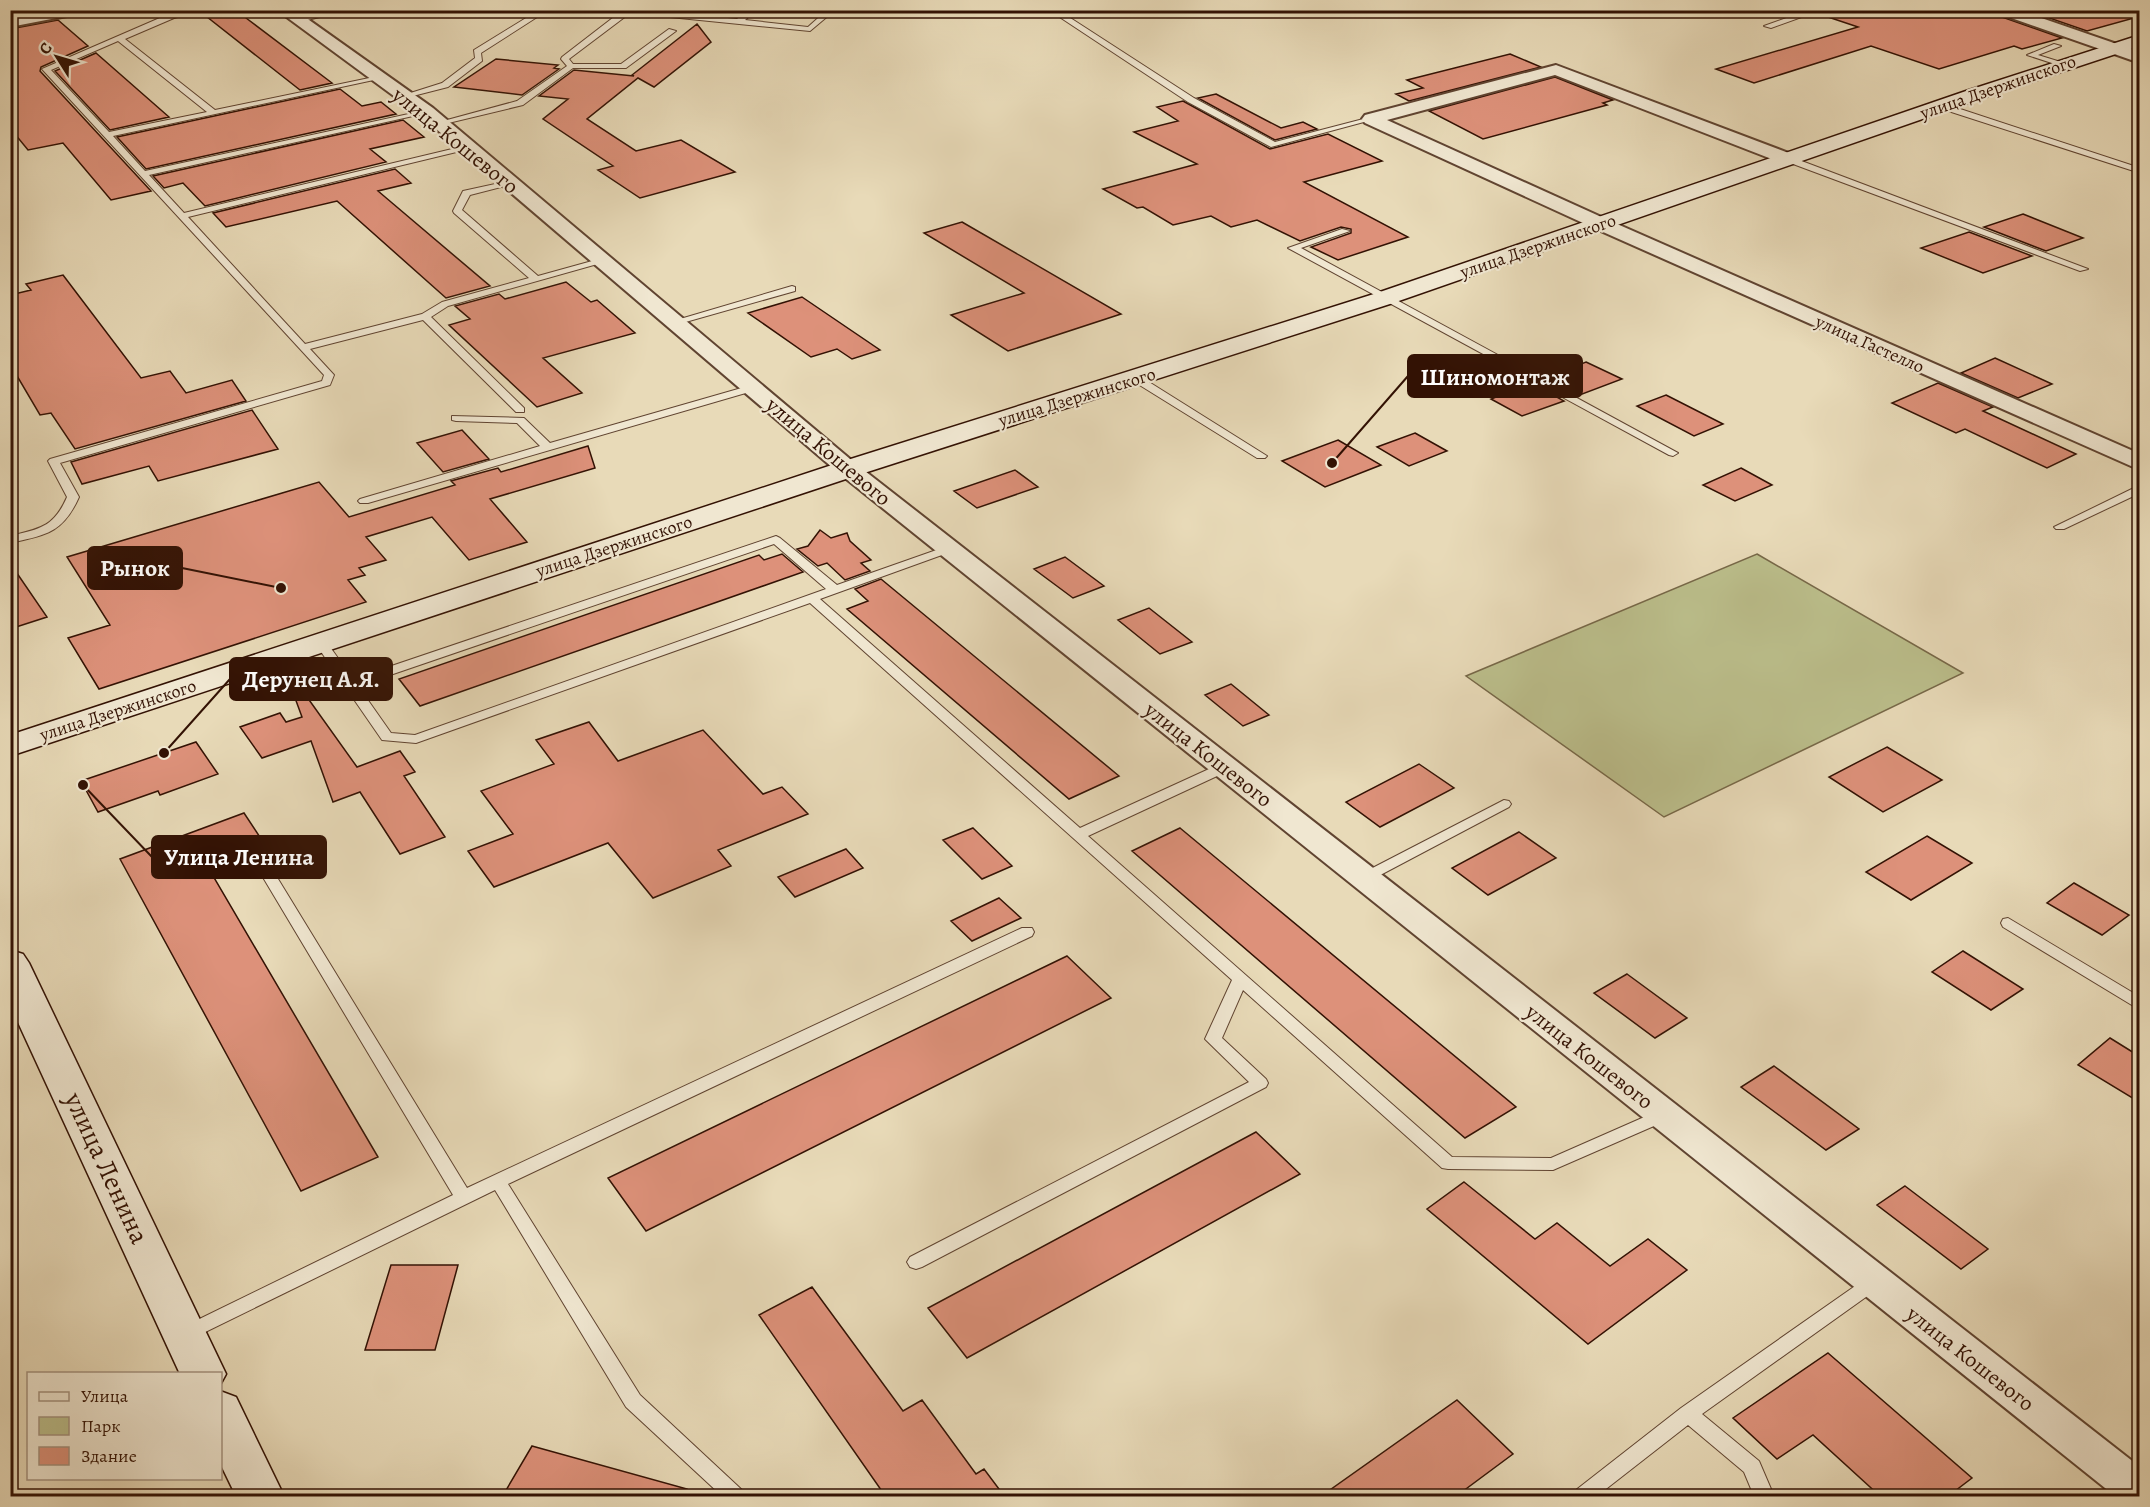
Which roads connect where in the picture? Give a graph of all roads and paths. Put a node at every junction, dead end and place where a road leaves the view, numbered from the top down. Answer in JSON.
{"nodes":[{"id":1,"x":72,"y":10,"type":"edge"},
{"id":2,"x":200,"y":10,"type":"edge"},
{"id":3,"x":348,"y":10,"type":"edge"},
{"id":4,"x":544,"y":10,"type":"edge"},
{"id":5,"x":753,"y":10,"type":"edge"},
{"id":6,"x":832,"y":10,"type":"edge"},
{"id":7,"x":1052,"y":10,"type":"edge"},
{"id":8,"x":1818,"y":10,"type":"edge"},
{"id":9,"x":2002,"y":10,"type":"edge"},
{"id":10,"x":627,"y":11,"type":"edge"},
{"id":11,"x":291,"y":15,"type":"edge"},
{"id":12,"x":10,"y":22,"type":"edge"},
{"id":13,"x":738,"y":22,"type":"junction"},
{"id":14,"x":1768,"y":26,"type":"dead end"},
{"id":15,"x":672,"y":31,"type":"dead end"},
{"id":16,"x":119,"y":38,"type":"junction"},
{"id":17,"x":2139,"y":40,"type":"edge"},
{"id":18,"x":2111,"y":49,"type":"junction"},
{"id":19,"x":2139,"y":58,"type":"edge"},
{"id":20,"x":571,"y":66,"type":"junction"},
{"id":21,"x":379,"y":78,"type":"junction"},
{"id":22,"x":1942,"y":106,"type":"junction"},
{"id":23,"x":424,"y":110,"type":"junction"},
{"id":24,"x":214,"y":113,"type":"junction"},
{"id":25,"x":1371,"y":119,"type":"junction"},
{"id":26,"x":108,"y":135,"type":"junction"},
{"id":27,"x":469,"y":148,"type":"junction"},
{"id":28,"x":1788,"y":159,"type":"junction"},
{"id":29,"x":2139,"y":171,"type":"edge"},
{"id":30,"x":143,"y":174,"type":"junction"},
{"id":31,"x":510,"y":182,"type":"junction"},
{"id":32,"x":182,"y":216,"type":"junction"},
{"id":33,"x":1601,"y":224,"type":"junction"},
{"id":34,"x":1346,"y":231,"type":"dead end"},
{"id":35,"x":603,"y":261,"type":"junction"},
{"id":36,"x":2083,"y":269,"type":"dead end"},
{"id":37,"x":536,"y":279,"type":"junction"},
{"id":38,"x":792,"y":289,"type":"dead end"},
{"id":39,"x":1385,"y":298,"type":"junction"},
{"id":40,"x":425,"y":316,"type":"junction"},
{"id":41,"x":675,"y":322,"type":"junction"},
{"id":42,"x":304,"y":347,"type":"junction"},
{"id":43,"x":1137,"y":379,"type":"junction"},
{"id":44,"x":752,"y":388,"type":"junction"},
{"id":45,"x":520,"y":410,"type":"dead end"},
{"id":46,"x":456,"y":418,"type":"dead end"},
{"id":47,"x":548,"y":448,"type":"junction"},
{"id":48,"x":1672,"y":453,"type":"dead end"},
{"id":49,"x":1261,"y":456,"type":"dead end"},
{"id":50,"x":2139,"y":463,"type":"edge"},
{"id":51,"x":848,"y":469,"type":"junction"},
{"id":52,"x":2139,"y":488,"type":"edge"},
{"id":53,"x":364,"y":501,"type":"dead end"},
{"id":54,"x":2060,"y":527,"type":"dead end"},
{"id":55,"x":10,"y":540,"type":"edge"},
{"id":56,"x":949,"y":549,"type":"junction"},
{"id":57,"x":835,"y":590,"type":"junction"},
{"id":58,"x":812,"y":598,"type":"junction"},
{"id":59,"x":321,"y":643,"type":"junction"},
{"id":60,"x":350,"y":684,"type":"junction"},
{"id":61,"x":10,"y":746,"type":"edge"},
{"id":62,"x":1225,"y":767,"type":"junction"},
{"id":63,"x":1504,"y":804,"type":"dead end"},
{"id":64,"x":1078,"y":835,"type":"junction"},
{"id":65,"x":268,"y":874,"type":"dead end"},
{"id":66,"x":1364,"y":878,"type":"junction"},
{"id":67,"x":2008,"y":923,"type":"dead end"},
{"id":68,"x":1027,"y":932,"type":"dead end"},
{"id":69,"x":10,"y":963,"type":"edge"},
{"id":70,"x":1240,"y":978,"type":"junction"},
{"id":71,"x":2139,"y":1005,"type":"edge"},
{"id":72,"x":1664,"y":1115,"type":"junction"},
{"id":73,"x":498,"y":1180,"type":"junction"},
{"id":74,"x":464,"y":1197,"type":"junction"},
{"id":75,"x":916,"y":1262,"type":"dead end"},
{"id":76,"x":1875,"y":1282,"type":"junction"},
{"id":77,"x":184,"y":1334,"type":"junction"},
{"id":78,"x":202,"y":1372,"type":"edge"},
{"id":79,"x":1688,"y":1414,"type":"junction"},
{"id":80,"x":222,"y":1415,"type":"edge"},
{"id":81,"x":2139,"y":1492,"type":"edge"},
{"id":82,"x":260,"y":1497,"type":"edge"},
{"id":83,"x":735,"y":1497,"type":"edge"},
{"id":84,"x":1583,"y":1497,"type":"edge"},
{"id":85,"x":1764,"y":1497,"type":"edge"}],
"edges":[{"from":1,"to":12,"type":"street"},
{"from":2,"to":16,"type":"lane"},
{"from":3,"to":11,"type":"lane"},
{"from":4,"to":23,"type":"lane"},
{"from":5,"to":13,"type":"lane"},
{"from":6,"to":13,"type":"lane"},
{"from":7,"to":25,"type":"lane"},
{"from":8,"to":14,"type":"lane"},
{"from":9,"to":18,"type":"street"},
{"from":10,"to":13,"type":"lane"},
{"from":10,"to":20,"type":"lane"},
{"from":11,"to":21,"type":"street","name":"улица Кошевого"},
{"from":15,"to":20,"type":"lane"},
{"from":16,"to":24,"type":"lane"},
{"from":16,"to":26,"type":"lane"},
{"from":17,"to":18,"type":"street","name":"улица Дзержинского"},
{"from":18,"to":19,"type":"street"},
{"from":18,"to":22,"type":"street","name":"улица Дзержинского"},
{"from":20,"to":23,"type":"lane"},
{"from":21,"to":23,"type":"street","name":"улица Кошевого"},
{"from":21,"to":24,"type":"lane"},
{"from":22,"to":28,"type":"street","name":"улица Дзержинского"},
{"from":22,"to":29,"type":"lane"},
{"from":23,"to":27,"type":"street","name":"улица Кошевого"},
{"from":23,"to":30,"type":"lane"},
{"from":24,"to":26,"type":"lane"},
{"from":25,"to":28,"type":"street"},
{"from":25,"to":33,"type":"street","name":"улица Гастелло"},
{"from":26,"to":30,"type":"lane"},
{"from":27,"to":31,"type":"street","name":"улица Кошевого"},
{"from":27,"to":32,"type":"lane"},
{"from":28,"to":33,"type":"street","name":"улица Дзержинского"},
{"from":28,"to":36,"type":"lane"},
{"from":30,"to":32,"type":"lane"},
{"from":31,"to":35,"type":"street","name":"улица Кошевого"},
{"from":31,"to":37,"type":"lane"},
{"from":32,"to":42,"type":"lane"},
{"from":33,"to":39,"type":"street","name":"улица Дзержинского"},
{"from":33,"to":50,"type":"street","name":"улица Гастелло"},
{"from":34,"to":39,"type":"lane"},
{"from":35,"to":37,"type":"lane"},
{"from":35,"to":41,"type":"street","name":"улица Кошевого"},
{"from":37,"to":40,"type":"lane"},
{"from":38,"to":41,"type":"lane"},
{"from":39,"to":43,"type":"street","name":"улица Дзержинского"},
{"from":39,"to":48,"type":"lane"},
{"from":40,"to":42,"type":"lane"},
{"from":40,"to":45,"type":"lane"},
{"from":41,"to":44,"type":"street","name":"улица Кошевого"},
{"from":42,"to":55,"type":"lane"},
{"from":43,"to":49,"type":"lane"},
{"from":43,"to":51,"type":"street","name":"улица Дзержинского"},
{"from":44,"to":47,"type":"lane"},
{"from":44,"to":51,"type":"street","name":"улица Кошевого"},
{"from":46,"to":47,"type":"lane"},
{"from":47,"to":53,"type":"lane"},
{"from":51,"to":56,"type":"street","name":"улица Кошевого"},
{"from":51,"to":59,"type":"street","name":"улица Дзержинского"},
{"from":52,"to":54,"type":"lane"},
{"from":56,"to":57,"type":"lane"},
{"from":56,"to":62,"type":"street","name":"улица Кошевого"},
{"from":57,"to":58,"type":"lane"},
{"from":57,"to":60,"type":"lane"},
{"from":58,"to":60,"type":"lane"},
{"from":58,"to":64,"type":"lane"},
{"from":59,"to":60,"type":"lane"},
{"from":59,"to":61,"type":"street","name":"улица Дзержинского"},
{"from":62,"to":64,"type":"lane"},
{"from":62,"to":66,"type":"street","name":"улица Кошевого"},
{"from":63,"to":66,"type":"lane"},
{"from":64,"to":70,"type":"lane"},
{"from":65,"to":74,"type":"lane"},
{"from":66,"to":72,"type":"street","name":"улица Кошевого"},
{"from":67,"to":71,"type":"lane"},
{"from":68,"to":73,"type":"lane"},
{"from":69,"to":77,"type":"street","name":"улица Ленина"},
{"from":70,"to":72,"type":"lane"},
{"from":70,"to":75,"type":"lane"},
{"from":72,"to":76,"type":"street","name":"улица Кошевого"},
{"from":73,"to":74,"type":"lane"},
{"from":73,"to":83,"type":"lane"},
{"from":74,"to":77,"type":"lane"},
{"from":76,"to":79,"type":"lane"},
{"from":76,"to":81,"type":"street","name":"улица Кошевого"},
{"from":77,"to":78,"type":"street","name":"улица Ленина"},
{"from":79,"to":84,"type":"lane"},
{"from":79,"to":85,"type":"lane"},
{"from":80,"to":82,"type":"street"}]}
